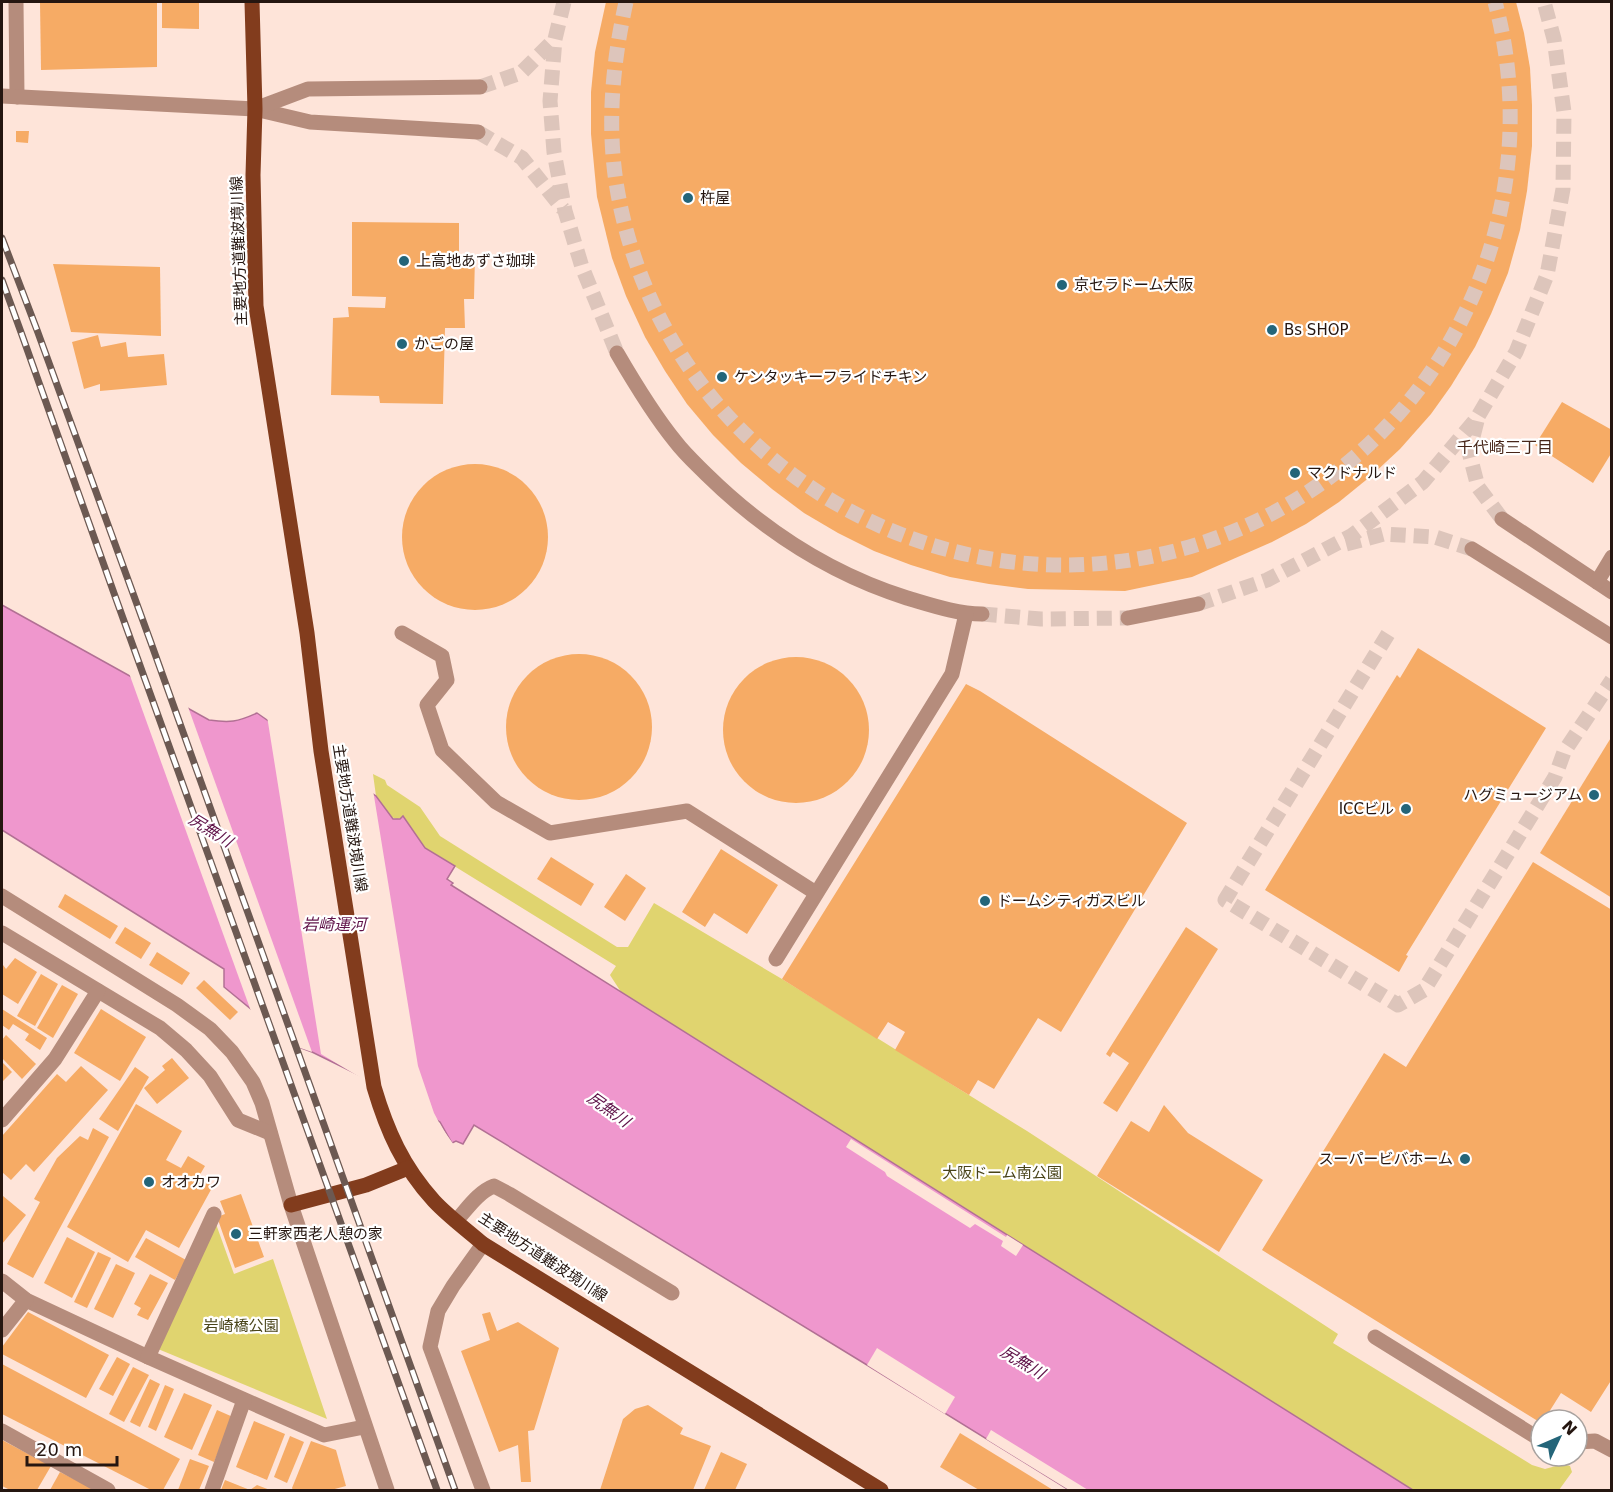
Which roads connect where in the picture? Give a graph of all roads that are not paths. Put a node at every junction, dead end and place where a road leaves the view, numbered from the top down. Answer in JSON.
{"nodes":[{"id":1,"x":16,"y":2,"type":"edge"},
{"id":2,"x":252,"y":2,"type":"edge"},
{"id":3,"x":480,"y":87,"type":"tunnel mouth"},
{"id":4,"x":2,"y":96,"type":"edge"},
{"id":5,"x":17,"y":97,"type":"junction"},
{"id":6,"x":255,"y":110,"type":"junction"},
{"id":7,"x":478,"y":132,"type":"tunnel mouth"},
{"id":8,"x":617,"y":353,"type":"tunnel mouth"},
{"id":9,"x":1502,"y":519,"type":"tunnel mouth"},
{"id":10,"x":1472,"y":549,"type":"tunnel mouth"},
{"id":11,"x":1611,"y":557,"type":"edge"},
{"id":12,"x":1597,"y":582,"type":"junction"},
{"id":13,"x":1611,"y":592,"type":"edge"},
{"id":14,"x":1198,"y":604,"type":"tunnel mouth"},
{"id":15,"x":966,"y":614,"type":"junction"},
{"id":16,"x":982,"y":614,"type":"tunnel mouth"},
{"id":17,"x":1128,"y":618,"type":"tunnel mouth"},
{"id":18,"x":402,"y":633,"type":"dead end"},
{"id":19,"x":1611,"y":637,"type":"edge"},
{"id":20,"x":816,"y":893,"type":"junction"},
{"id":21,"x":2,"y":896,"type":"edge"},
{"id":22,"x":3,"y":936,"type":"edge"},
{"id":23,"x":776,"y":959,"type":"dead end"},
{"id":24,"x":98,"y":991,"type":"junction"},
{"id":25,"x":2,"y":1120,"type":"edge"},
{"id":26,"x":270,"y":1133,"type":"junction"},
{"id":27,"x":408,"y":1168,"type":"junction"},
{"id":28,"x":291,"y":1205,"type":"junction"},
{"id":29,"x":214,"y":1214,"type":"dead end"},
{"id":30,"x":456,"y":1221,"type":"junction"},
{"id":31,"x":483,"y":1244,"type":"junction"},
{"id":32,"x":2,"y":1281,"type":"edge"},
{"id":33,"x":672,"y":1293,"type":"dead end"},
{"id":34,"x":26,"y":1299,"type":"junction"},
{"id":35,"x":2,"y":1330,"type":"edge"},
{"id":36,"x":1375,"y":1337,"type":"dead end"},
{"id":37,"x":148,"y":1357,"type":"junction"},
{"id":38,"x":244,"y":1400,"type":"junction"},
{"id":39,"x":364,"y":1427,"type":"junction"},
{"id":40,"x":2,"y":1431,"type":"edge"},
{"id":41,"x":1529,"y":1433,"type":"edge"},
{"id":42,"x":1589,"y":1441,"type":"edge"},
{"id":43,"x":1611,"y":1450,"type":"edge"},
{"id":44,"x":485,"y":1489,"type":"edge"},
{"id":45,"x":108,"y":1491,"type":"edge"},
{"id":46,"x":212,"y":1491,"type":"edge"},
{"id":47,"x":387,"y":1491,"type":"edge"},
{"id":48,"x":881,"y":1491,"type":"edge"}],
"edges":[{"from":1,"to":5,"type":"street"},
{"from":2,"to":6,"type":"main road","name":"主要地方道難波境川線"},
{"from":3,"to":6,"type":"street"},
{"from":4,"to":5,"type":"street"},
{"from":5,"to":6,"type":"street"},
{"from":6,"to":7,"type":"street"},
{"from":6,"to":27,"type":"main road","name":"主要地方道難波境川線"},
{"from":8,"to":15,"type":"street"},
{"from":9,"to":12,"type":"street"},
{"from":10,"to":19,"type":"street"},
{"from":11,"to":12,"type":"street"},
{"from":12,"to":13,"type":"street"},
{"from":14,"to":17,"type":"street"},
{"from":15,"to":16,"type":"street"},
{"from":15,"to":20,"type":"street"},
{"from":18,"to":20,"type":"street"},
{"from":20,"to":23,"type":"street"},
{"from":21,"to":26,"type":"street"},
{"from":22,"to":24,"type":"street"},
{"from":24,"to":25,"type":"street"},
{"from":24,"to":26,"type":"street"},
{"from":26,"to":28,"type":"street"},
{"from":27,"to":28,"type":"main road"},
{"from":27,"to":30,"type":"main road","name":"主要地方道難波境川線"},
{"from":28,"to":39,"type":"street"},
{"from":29,"to":37,"type":"street"},
{"from":30,"to":31,"type":"main road","name":"主要地方道難波境川線"},
{"from":30,"to":33,"type":"street"},
{"from":31,"to":44,"type":"street"},
{"from":31,"to":48,"type":"main road","name":"主要地方道難波境川線"},
{"from":32,"to":34,"type":"street"},
{"from":34,"to":35,"type":"street"},
{"from":34,"to":37,"type":"street"},
{"from":36,"to":41,"type":"street"},
{"from":37,"to":38,"type":"street"},
{"from":38,"to":39,"type":"street"},
{"from":38,"to":46,"type":"street"},
{"from":39,"to":47,"type":"street"},
{"from":40,"to":45,"type":"street"},
{"from":42,"to":43,"type":"street"}]}
